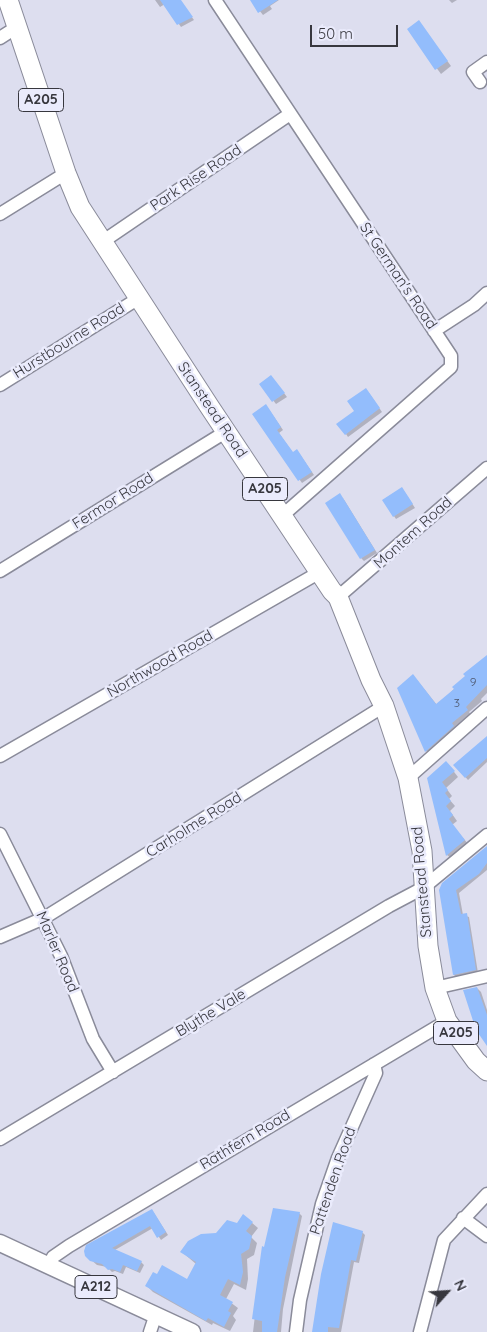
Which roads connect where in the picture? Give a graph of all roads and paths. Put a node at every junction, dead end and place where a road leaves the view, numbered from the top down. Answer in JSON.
{"nodes":[{"id":1,"x":8,"y":0,"type":"edge"},
{"id":2,"x":215,"y":0,"type":"edge"},
{"id":3,"x":17,"y":28,"type":"junction"},
{"id":4,"x":0,"y":38,"type":"edge"},
{"id":5,"x":487,"y":62,"type":"edge"},
{"id":6,"x":480,"y":82,"type":"dead end"},
{"id":7,"x":290,"y":114,"type":"junction"},
{"id":8,"x":66,"y":173,"type":"junction"},
{"id":9,"x":0,"y":214,"type":"edge"},
{"id":10,"x":102,"y":242,"type":"junction"},
{"id":11,"x":487,"y":293,"type":"edge"},
{"id":12,"x":139,"y":298,"type":"junction"},
{"id":13,"x":434,"y":331,"type":"junction"},
{"id":14,"x":0,"y":385,"type":"edge"},
{"id":15,"x":227,"y":431,"type":"junction"},
{"id":16,"x":487,"y":468,"type":"edge"},
{"id":17,"x":283,"y":515,"type":"junction"},
{"id":18,"x":0,"y":570,"type":"edge"},
{"id":19,"x":320,"y":572,"type":"junction"},
{"id":20,"x":338,"y":597,"type":"junction"},
{"id":21,"x":384,"y":706,"type":"junction"},
{"id":22,"x":487,"y":708,"type":"edge"},
{"id":23,"x":0,"y":756,"type":"edge"},
{"id":24,"x":408,"y":778,"type":"junction"},
{"id":25,"x":0,"y":834,"type":"edge"},
{"id":26,"x":487,"y":835,"type":"edge"},
{"id":27,"x":424,"y":888,"type":"junction"},
{"id":28,"x":44,"y":918,"type":"junction"},
{"id":29,"x":0,"y":937,"type":"edge"},
{"id":30,"x":487,"y":976,"type":"edge"},
{"id":31,"x":435,"y":988,"type":"junction"},
{"id":32,"x":447,"y":1020,"type":"junction"},
{"id":33,"x":374,"y":1064,"type":"junction"},
{"id":34,"x":487,"y":1071,"type":"edge"},
{"id":35,"x":113,"y":1072,"type":"junction"},
{"id":36,"x":0,"y":1138,"type":"edge"},
{"id":37,"x":487,"y":1194,"type":"edge"},
{"id":38,"x":463,"y":1218,"type":"junction"},
{"id":39,"x":487,"y":1236,"type":"edge"},
{"id":40,"x":0,"y":1243,"type":"edge"},
{"id":41,"x":49,"y":1266,"type":"junction"},
{"id":42,"x":156,"y":1314,"type":"junction"},
{"id":43,"x":150,"y":1332,"type":"edge"},
{"id":44,"x":192,"y":1332,"type":"edge"},
{"id":45,"x":296,"y":1332,"type":"edge"},
{"id":46,"x":420,"y":1332,"type":"edge"}],
"edges":[{"from":1,"to":3,"type":"highway","name":"Stanstead Road","number":"A205"},
{"from":2,"to":7,"type":"street","name":"St German's Road"},
{"from":3,"to":4,"type":"street"},
{"from":3,"to":8,"type":"highway","name":"Stanstead Road","number":"A205"},
{"from":5,"to":6,"type":"street"},
{"from":7,"to":10,"type":"street","name":"Park Rise Road"},
{"from":7,"to":13,"type":"street","name":"St German's Road"},
{"from":8,"to":9,"type":"street"},
{"from":8,"to":10,"type":"highway","name":"Stanstead Road","number":"A205"},
{"from":10,"to":12,"type":"highway","name":"Stanstead Road","number":"A205"},
{"from":11,"to":13,"type":"street"},
{"from":12,"to":14,"type":"street","name":"Hurstbourne Road"},
{"from":12,"to":15,"type":"highway","name":"Stanstead Road","number":"A205"},
{"from":13,"to":17,"type":"street","name":"St German's Road"},
{"from":15,"to":17,"type":"highway","name":"Stanstead Road","number":"A205"},
{"from":15,"to":18,"type":"street","name":"Fermor Road"},
{"from":16,"to":20,"type":"street","name":"Montem Road"},
{"from":17,"to":19,"type":"highway","name":"Stanstead Road","number":"A205"},
{"from":19,"to":20,"type":"highway","name":"Stanstead Road","number":"A205"},
{"from":19,"to":23,"type":"street","name":"Northwood Road"},
{"from":20,"to":21,"type":"highway","name":"Stanstead Road","number":"A205"},
{"from":21,"to":24,"type":"highway","name":"Stanstead Road","number":"A205"},
{"from":21,"to":28,"type":"street","name":"Carholme Road"},
{"from":22,"to":24,"type":"street"},
{"from":24,"to":27,"type":"highway","name":"Stanstead Road","number":"A205"},
{"from":25,"to":28,"type":"street","name":"Marler Road"},
{"from":26,"to":27,"type":"street","name":"Blythe Vale"},
{"from":27,"to":31,"type":"highway","name":"Stanstead Road","number":"A205"},
{"from":27,"to":35,"type":"street","name":"Blythe Vale"},
{"from":28,"to":29,"type":"street","name":"Carholme Road"},
{"from":28,"to":35,"type":"street","name":"Marler Road"},
{"from":30,"to":31,"type":"street"},
{"from":31,"to":32,"type":"highway","name":"Stanstead Road","number":"A205"},
{"from":32,"to":33,"type":"street","name":"Rathfern Road"},
{"from":32,"to":34,"type":"highway","name":"Stanstead Road","number":"A205"},
{"from":33,"to":41,"type":"street","name":"Rathfern Road"},
{"from":33,"to":45,"type":"street","name":"Pattenden Road"},
{"from":35,"to":36,"type":"street","name":"Blythe Vale"},
{"from":37,"to":38,"type":"street"},
{"from":38,"to":39,"type":"street"},
{"from":38,"to":46,"type":"street"},
{"from":40,"to":41,"type":"main road","number":"A212"},
{"from":41,"to":42,"type":"main road","number":"A212"},
{"from":42,"to":43,"type":"street"},
{"from":42,"to":44,"type":"main road","number":"A212"}]}
